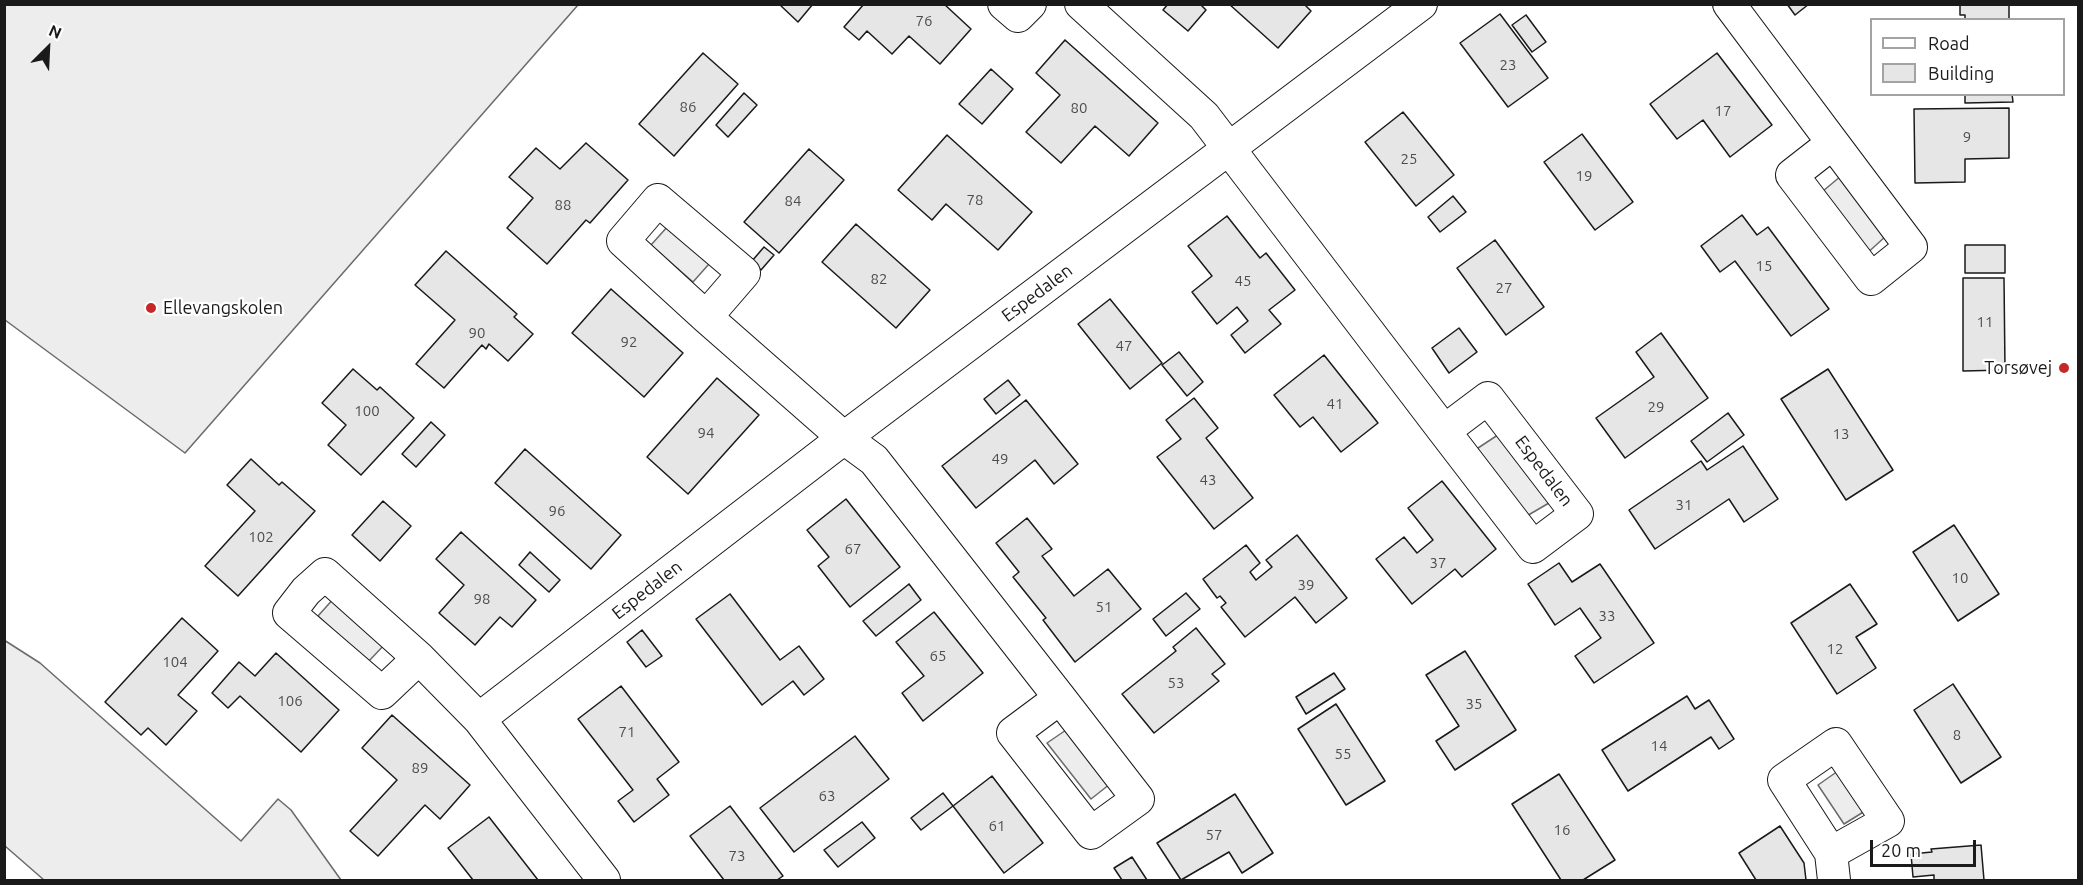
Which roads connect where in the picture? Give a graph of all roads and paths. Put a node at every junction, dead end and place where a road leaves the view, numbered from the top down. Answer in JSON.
{"nodes":[{"id":1,"x":1004,"y":4,"type":"edge"},
{"id":2,"x":1030,"y":4,"type":"edge"},
{"id":3,"x":1081,"y":4,"type":"edge"},
{"id":4,"x":1421,"y":4,"type":"edge"},
{"id":5,"x":1729,"y":4,"type":"edge"},
{"id":6,"x":1833,"y":143,"type":"dead end"},
{"id":7,"x":1229,"y":148,"type":"junction"},
{"id":8,"x":706,"y":317,"type":"dead end"},
{"id":9,"x":1444,"y":431,"type":"junction"},
{"id":10,"x":844,"y":438,"type":"junction"},
{"id":11,"x":419,"y":658,"type":"dead end"},
{"id":12,"x":1060,"y":699,"type":"dead end"},
{"id":13,"x":479,"y":719,"type":"junction"},
{"id":14,"x":604,"y":880,"type":"edge"}],
"edges":[{"from":1,"to":2,"type":"street"},
{"from":3,"to":7,"type":"street","name":"Espedalen"},
{"from":4,"to":7,"type":"street","name":"Espedalen"},
{"from":5,"to":6,"type":"street"},
{"from":7,"to":9,"type":"street","name":"Espedalen"},
{"from":7,"to":10,"type":"street","name":"Espedalen"},
{"from":8,"to":10,"type":"street"},
{"from":9,"to":9,"type":"street","name":"Espedalen"},
{"from":10,"to":12,"type":"street"},
{"from":10,"to":13,"type":"street","name":"Espedalen"},
{"from":11,"to":13,"type":"street"},
{"from":13,"to":14,"type":"street"}]}
